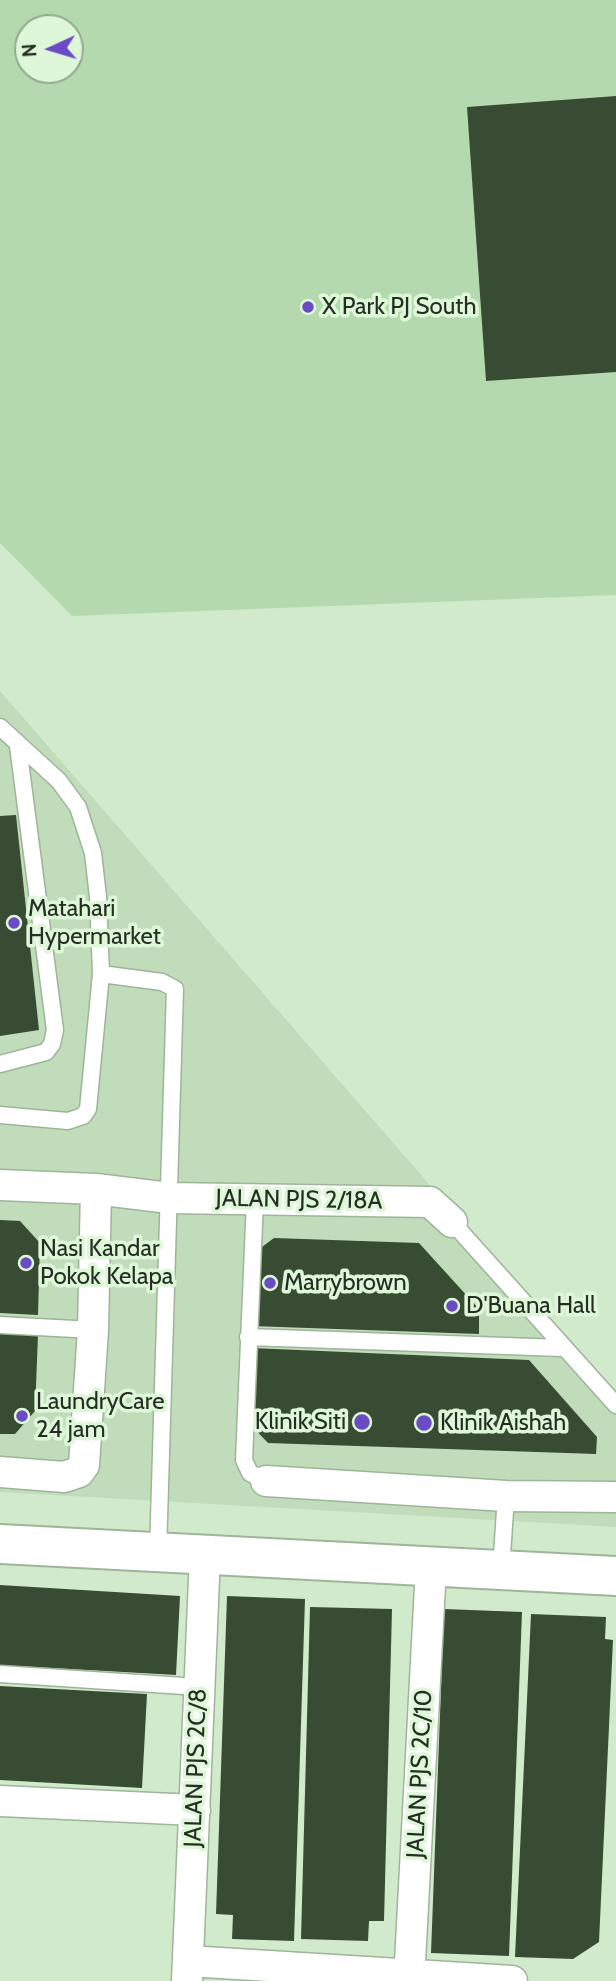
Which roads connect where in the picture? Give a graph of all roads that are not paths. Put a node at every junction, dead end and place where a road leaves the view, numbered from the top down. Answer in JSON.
{"nodes":[{"id":1,"x":0,"y":727,"type":"edge"},
{"id":2,"x":18,"y":746,"type":"junction"},
{"id":3,"x":101,"y":974,"type":"junction"},
{"id":4,"x":0,"y":1064,"type":"edge"},
{"id":5,"x":0,"y":1115,"type":"edge"},
{"id":6,"x":0,"y":1185,"type":"edge"},
{"id":7,"x":96,"y":1189,"type":"junction"},
{"id":8,"x":169,"y":1198,"type":"junction"},
{"id":9,"x":255,"y":1200,"type":"junction"},
{"id":10,"x":441,"y":1212,"type":"joint"},
{"id":11,"x":0,"y":1325,"type":"edge"},
{"id":12,"x":93,"y":1330,"type":"junction"},
{"id":13,"x":248,"y":1337,"type":"junction"},
{"id":14,"x":562,"y":1348,"type":"junction"},
{"id":15,"x":616,"y":1405,"type":"edge"},
{"id":16,"x":0,"y":1472,"type":"edge"},
{"id":17,"x":266,"y":1481,"type":"joint"},
{"id":18,"x":506,"y":1496,"type":"junction"},
{"id":19,"x":616,"y":1497,"type":"edge"},
{"id":20,"x":0,"y":1544,"type":"edge"},
{"id":21,"x":158,"y":1552,"type":"junction"},
{"id":22,"x":205,"y":1555,"type":"junction"},
{"id":23,"x":431,"y":1567,"type":"junction"},
{"id":24,"x":501,"y":1570,"type":"junction"},
{"id":25,"x":616,"y":1576,"type":"edge"},
{"id":26,"x":0,"y":1674,"type":"edge"},
{"id":27,"x":199,"y":1687,"type":"junction"},
{"id":28,"x":0,"y":1801,"type":"edge"},
{"id":29,"x":195,"y":1810,"type":"junction"},
{"id":30,"x":188,"y":1971,"type":"edge"},
{"id":31,"x":409,"y":1978,"type":"edge"},
{"id":32,"x":512,"y":1981,"type":"edge"}],
"edges":[{"from":1,"to":2,"type":"lane"},
{"from":2,"to":3,"type":"lane"},
{"from":2,"to":4,"type":"lane"},
{"from":3,"to":5,"type":"lane"},
{"from":3,"to":8,"type":"lane"},
{"from":6,"to":7,"type":"street","name":"JALAN PJS 2/18A"},
{"from":7,"to":8,"type":"street","name":"JALAN PJS 2/18A"},
{"from":7,"to":12,"type":"street"},
{"from":8,"to":9,"type":"street","name":"JALAN PJS 2/18A"},
{"from":8,"to":21,"type":"lane"},
{"from":9,"to":10,"type":"street","name":"JALAN PJS 2/18A"},
{"from":9,"to":13,"type":"lane"},
{"from":10,"to":14,"type":"lane"},
{"from":11,"to":12,"type":"lane"},
{"from":12,"to":16,"type":"street"},
{"from":13,"to":14,"type":"lane"},
{"from":13,"to":17,"type":"lane"},
{"from":14,"to":15,"type":"lane"},
{"from":17,"to":18,"type":"street"},
{"from":18,"to":19,"type":"street"},
{"from":18,"to":24,"type":"lane"},
{"from":20,"to":21,"type":"street"},
{"from":21,"to":22,"type":"street"},
{"from":22,"to":23,"type":"street"},
{"from":22,"to":27,"type":"street","name":"JALAN PJS 2C/8"},
{"from":23,"to":24,"type":"street"},
{"from":23,"to":31,"type":"street","name":"JALAN PJS 2C/10"},
{"from":24,"to":25,"type":"street"},
{"from":26,"to":27,"type":"lane"},
{"from":27,"to":29,"type":"street","name":"JALAN PJS 2C/8"},
{"from":28,"to":29,"type":"street"},
{"from":29,"to":30,"type":"street","name":"JALAN PJS 2C/8"},
{"from":30,"to":31,"type":"street"},
{"from":31,"to":32,"type":"street"}]}
